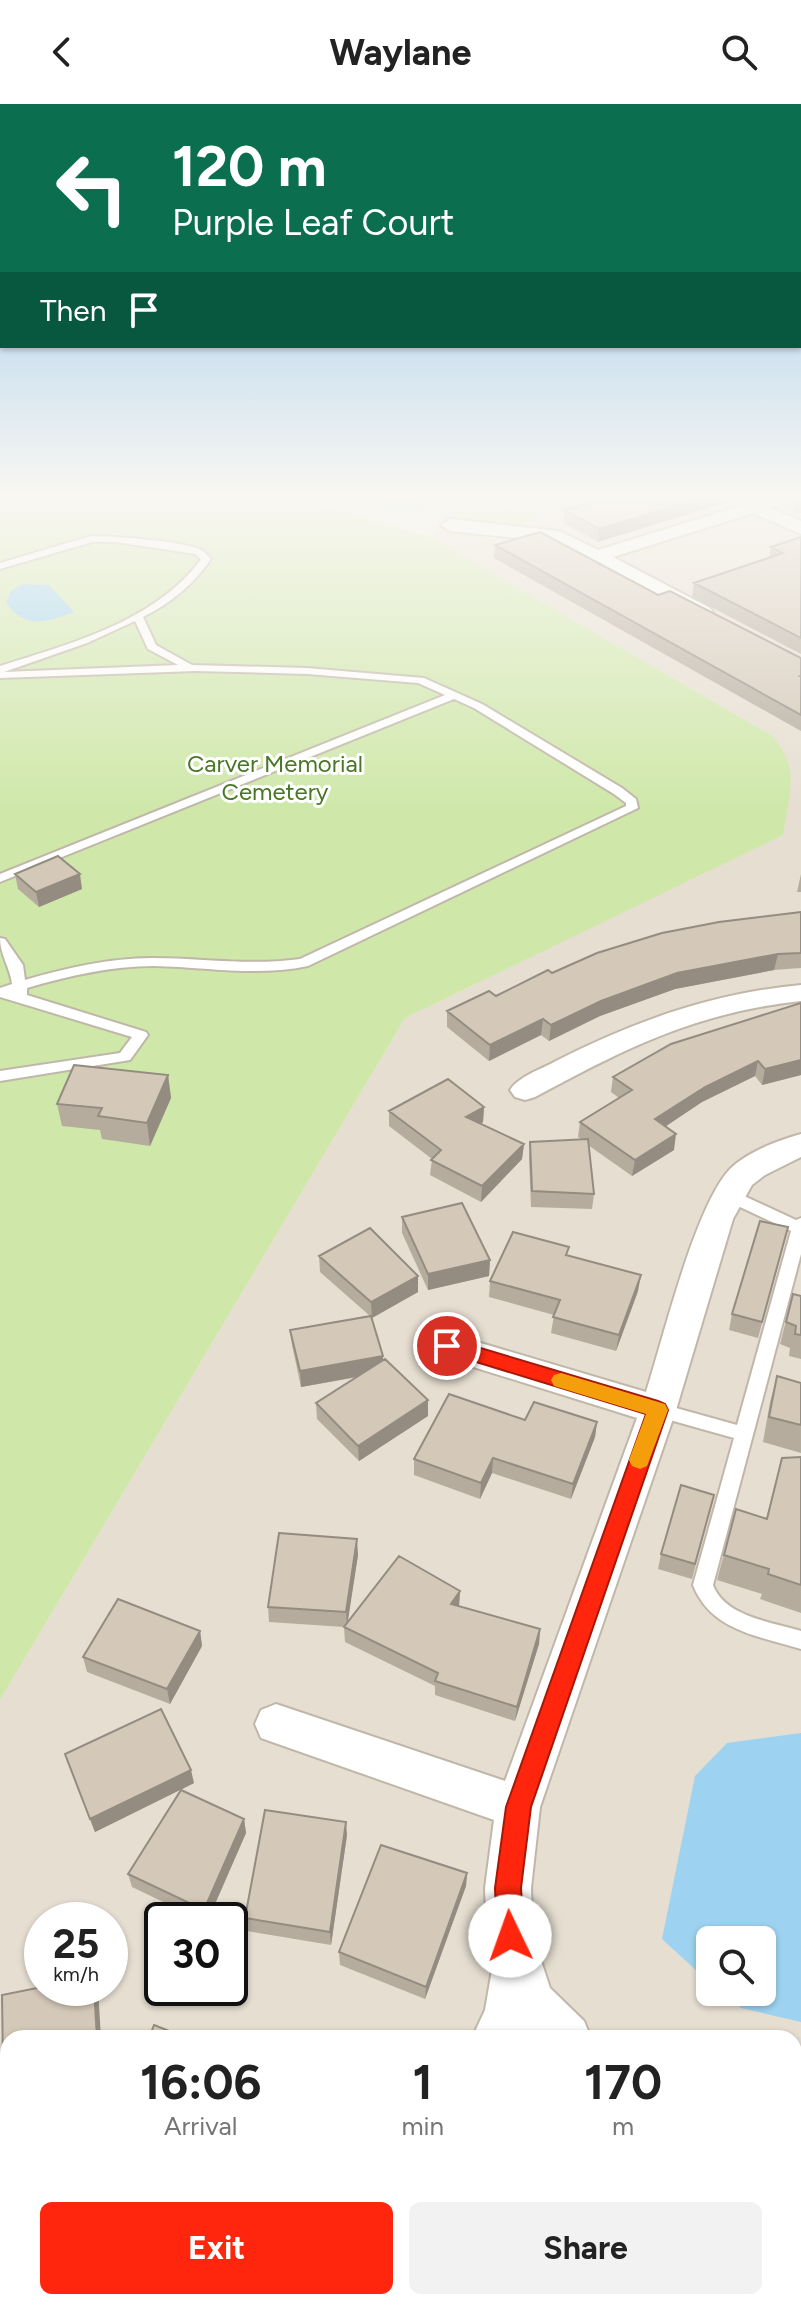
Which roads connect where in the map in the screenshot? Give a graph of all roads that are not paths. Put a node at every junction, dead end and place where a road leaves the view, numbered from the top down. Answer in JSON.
{"nodes":[{"id":1,"x":161,"y":600,"type":"edge"},
{"id":2,"x":680,"y":600,"type":"edge"},
{"id":3,"x":138,"y":617,"type":"junction"},
{"id":4,"x":720,"y":621,"type":"edge"},
{"id":5,"x":190,"y":668,"type":"junction"},
{"id":6,"x":0,"y":672,"type":"edge"},
{"id":7,"x":455,"y":695,"type":"junction"},
{"id":8,"x":0,"y":878,"type":"edge"},
{"id":9,"x":0,"y":942,"type":"edge"},
{"id":10,"x":1,"y":993,"type":"edge"},
{"id":11,"x":20,"y":993,"type":"junction"},
{"id":12,"x":801,"y":993,"type":"edge"},
{"id":13,"x":0,"y":1076,"type":"edge"},
{"id":14,"x":525,"y":1090,"type":"dead end"},
{"id":15,"x":801,"y":1144,"type":"edge"},
{"id":16,"x":729,"y":1195,"type":"junction"},
{"id":17,"x":800,"y":1226,"type":"edge"},
{"id":18,"x":447,"y":1346,"type":"dead end"},
{"id":19,"x":658,"y":1410,"type":"junction"},
{"id":20,"x":744,"y":1434,"type":"junction"},
{"id":21,"x":801,"y":1640,"type":"edge"},
{"id":22,"x":276,"y":1724,"type":"dead end"},
{"id":23,"x":518,"y":1807,"type":"junction"},
{"id":24,"x":517,"y":1964,"type":"junction"},
{"id":25,"x":500,"y":2030,"type":"edge"},
{"id":26,"x":557,"y":2030,"type":"edge"}],
"edges":[{"from":1,"to":3,"type":"lane"},
{"from":2,"to":4,"type":"street"},
{"from":3,"to":5,"type":"lane"},
{"from":3,"to":6,"type":"lane"},
{"from":5,"to":6,"type":"lane"},
{"from":5,"to":7,"type":"lane"},
{"from":7,"to":8,"type":"lane"},
{"from":7,"to":11,"type":"lane"},
{"from":9,"to":11,"type":"lane"},
{"from":10,"to":11,"type":"lane"},
{"from":11,"to":13,"type":"lane"},
{"from":12,"to":14,"type":"street"},
{"from":15,"to":16,"type":"street"},
{"from":16,"to":17,"type":"lane"},
{"from":16,"to":19,"type":"street"},
{"from":17,"to":20,"type":"lane"},
{"from":18,"to":19,"type":"street"},
{"from":19,"to":20,"type":"lane"},
{"from":19,"to":23,"type":"street"},
{"from":20,"to":21,"type":"lane"},
{"from":22,"to":23,"type":"street"},
{"from":23,"to":24,"type":"street"},
{"from":24,"to":25,"type":"street"},
{"from":24,"to":26,"type":"street"}]}
